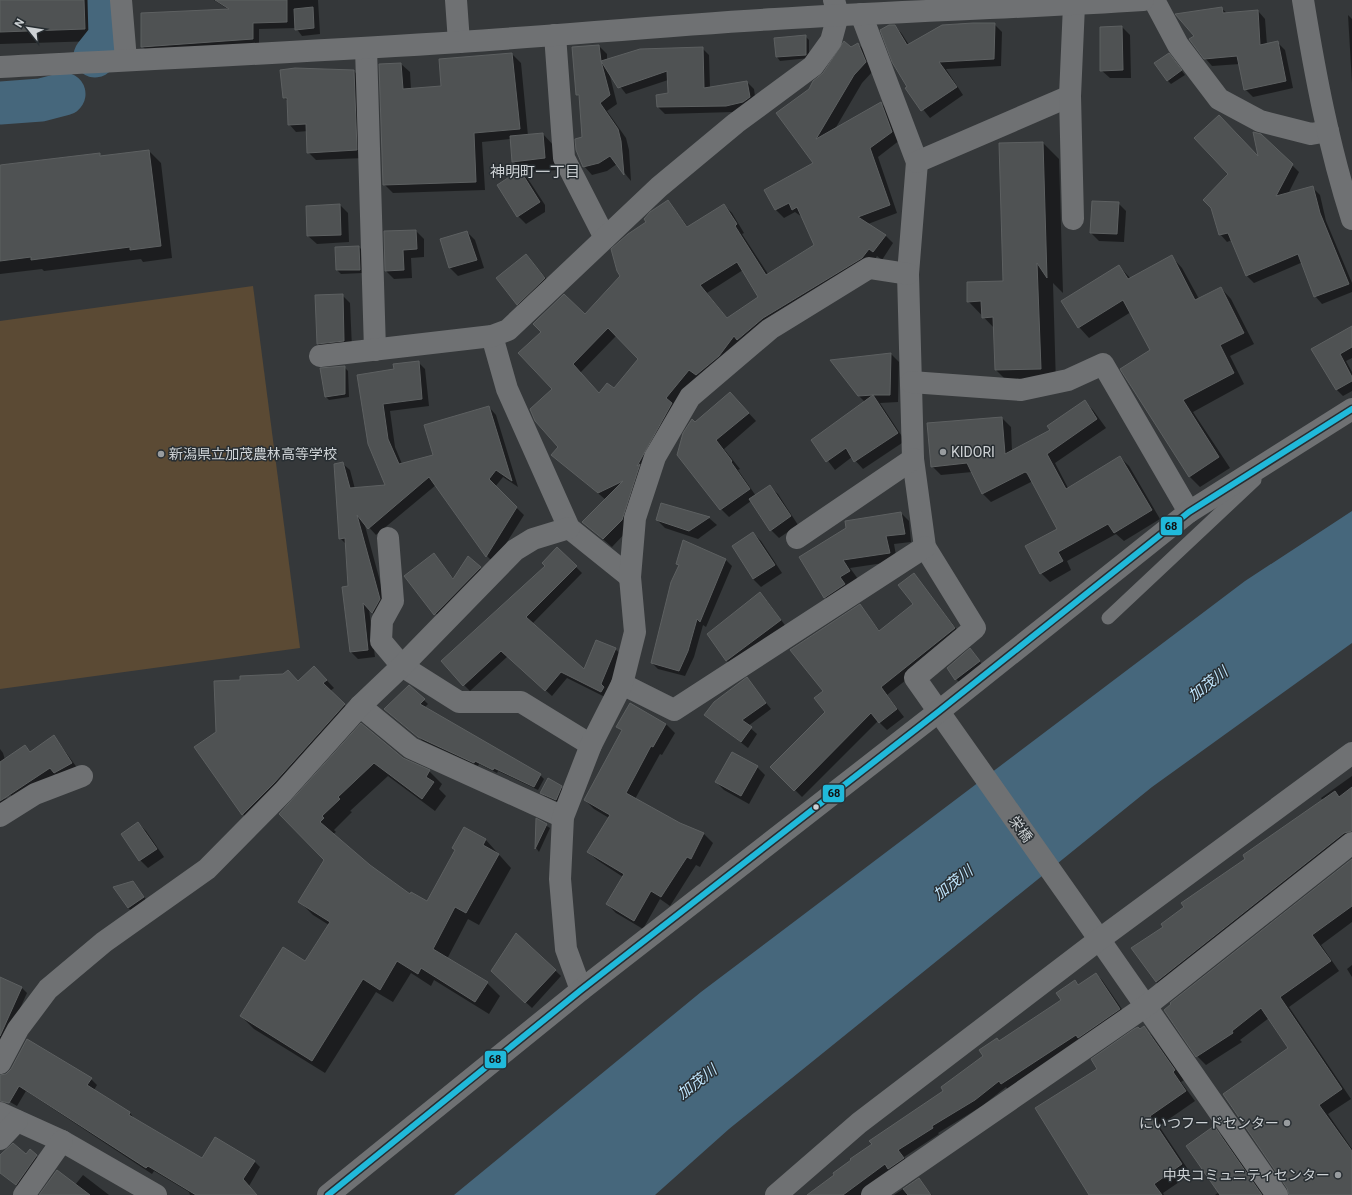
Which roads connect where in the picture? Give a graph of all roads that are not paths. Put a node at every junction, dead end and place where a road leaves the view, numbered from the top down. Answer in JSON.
{"nodes":[{"id":1,"x":121,"y":0,"type":"edge"},
{"id":2,"x":456,"y":0,"type":"edge"},
{"id":3,"x":1143,"y":0,"type":"edge"},
{"id":4,"x":1154,"y":0,"type":"edge"},
{"id":5,"x":1303,"y":0,"type":"edge"},
{"id":6,"x":1083,"y":3,"type":"edge"},
{"id":7,"x":836,"y":7,"type":"edge"},
{"id":8,"x":861,"y":14,"type":"junction"},
{"id":9,"x":556,"y":35,"type":"junction"},
{"id":10,"x":459,"y":42,"type":"junction"},
{"id":11,"x":366,"y":48,"type":"junction"},
{"id":12,"x":126,"y":60,"type":"junction"},
{"id":13,"x":0,"y":68,"type":"edge"},
{"id":14,"x":1070,"y":96,"type":"junction"},
{"id":15,"x":1328,"y":131,"type":"junction"},
{"id":16,"x":917,"y":162,"type":"junction"},
{"id":17,"x":1073,"y":219,"type":"dead end"},
{"id":18,"x":1352,"y":219,"type":"edge"},
{"id":19,"x":605,"y":238,"type":"junction"},
{"id":20,"x":908,"y":274,"type":"junction"},
{"id":21,"x":492,"y":336,"type":"junction"},
{"id":22,"x":375,"y":350,"type":"junction"},
{"id":23,"x":320,"y":356,"type":"dead end"},
{"id":24,"x":911,"y":382,"type":"junction"},
{"id":25,"x":1352,"y":409,"type":"edge"},
{"id":26,"x":1283,"y":453,"type":"junction"},
{"id":27,"x":913,"y":459,"type":"junction"},
{"id":28,"x":1189,"y":512,"type":"junction"},
{"id":29,"x":569,"y":528,"type":"junction"},
{"id":30,"x":388,"y":538,"type":"dead end"},
{"id":31,"x":797,"y":538,"type":"dead end"},
{"id":32,"x":925,"y":547,"type":"junction"},
{"id":33,"x":630,"y":577,"type":"junction"},
{"id":34,"x":1108,"y":618,"type":"dead end"},
{"id":35,"x":402,"y":666,"type":"junction"},
{"id":36,"x":622,"y":684,"type":"junction"},
{"id":37,"x":360,"y":706,"type":"junction"},
{"id":38,"x":938,"y":712,"type":"junction"},
{"id":39,"x":591,"y":745,"type":"junction"},
{"id":40,"x":1352,"y":753,"type":"edge"},
{"id":41,"x":82,"y":776,"type":"dead end"},
{"id":42,"x":0,"y":816,"type":"edge"},
{"id":43,"x":563,"y":817,"type":"junction"},
{"id":44,"x":1352,"y":843,"type":"edge"},
{"id":45,"x":1095,"y":932,"type":"junction"},
{"id":46,"x":581,"y":990,"type":"junction"},
{"id":47,"x":1146,"y":1006,"type":"junction"},
{"id":48,"x":0,"y":1063,"type":"edge"},
{"id":49,"x":9,"y":1117,"type":"edge"},
{"id":50,"x":0,"y":1139,"type":"edge"},
{"id":51,"x":62,"y":1142,"type":"junction"},
{"id":52,"x":24,"y":1195,"type":"edge"},
{"id":53,"x":156,"y":1195,"type":"edge"},
{"id":54,"x":328,"y":1195,"type":"edge"},
{"id":55,"x":776,"y":1195,"type":"edge"},
{"id":56,"x":872,"y":1195,"type":"edge"},
{"id":57,"x":1277,"y":1195,"type":"edge"}],
"edges":[{"from":1,"to":12,"type":"street"},
{"from":2,"to":10,"type":"street"},
{"from":3,"to":6,"type":"street"},
{"from":4,"to":15,"type":"street"},
{"from":5,"to":15,"type":"street"},
{"from":6,"to":8,"type":"street"},
{"from":6,"to":14,"type":"street"},
{"from":7,"to":8,"type":"street"},
{"from":7,"to":9,"type":"street"},
{"from":7,"to":19,"type":"street"},
{"from":8,"to":16,"type":"street"},
{"from":9,"to":10,"type":"street"},
{"from":9,"to":19,"type":"street"},
{"from":10,"to":11,"type":"street"},
{"from":11,"to":12,"type":"street"},
{"from":11,"to":22,"type":"street"},
{"from":12,"to":13,"type":"street"},
{"from":14,"to":16,"type":"street"},
{"from":14,"to":17,"type":"street"},
{"from":15,"to":18,"type":"street"},
{"from":16,"to":20,"type":"street"},
{"from":19,"to":21,"type":"street"},
{"from":20,"to":24,"type":"street"},
{"from":20,"to":33,"type":"street"},
{"from":21,"to":22,"type":"street"},
{"from":21,"to":29,"type":"street"},
{"from":22,"to":23,"type":"street"},
{"from":24,"to":27,"type":"street"},
{"from":24,"to":28,"type":"street"},
{"from":25,"to":26,"type":"street"},
{"from":26,"to":28,"type":"street"},
{"from":26,"to":34,"type":"lane"},
{"from":27,"to":31,"type":"street"},
{"from":27,"to":32,"type":"street"},
{"from":28,"to":38,"type":"street"},
{"from":29,"to":33,"type":"street"},
{"from":29,"to":35,"type":"street"},
{"from":30,"to":35,"type":"street"},
{"from":32,"to":36,"type":"street"},
{"from":32,"to":38,"type":"street","name":"栄橋"},
{"from":33,"to":36,"type":"street"},
{"from":35,"to":37,"type":"street"},
{"from":35,"to":39,"type":"street"},
{"from":36,"to":39,"type":"street"},
{"from":37,"to":43,"type":"street"},
{"from":37,"to":48,"type":"street"},
{"from":38,"to":45,"type":"street","name":"栄橋"},
{"from":38,"to":46,"type":"street"},
{"from":39,"to":43,"type":"street"},
{"from":40,"to":45,"type":"street"},
{"from":41,"to":42,"type":"street"},
{"from":43,"to":46,"type":"street"},
{"from":44,"to":47,"type":"street"},
{"from":45,"to":47,"type":"street","name":"栄橋"},
{"from":45,"to":55,"type":"street"},
{"from":46,"to":54,"type":"street"},
{"from":47,"to":56,"type":"street"},
{"from":47,"to":57,"type":"street","name":"栄橋"},
{"from":49,"to":50,"type":"street"},
{"from":49,"to":51,"type":"street"},
{"from":51,"to":52,"type":"street"},
{"from":51,"to":53,"type":"street"}]}
